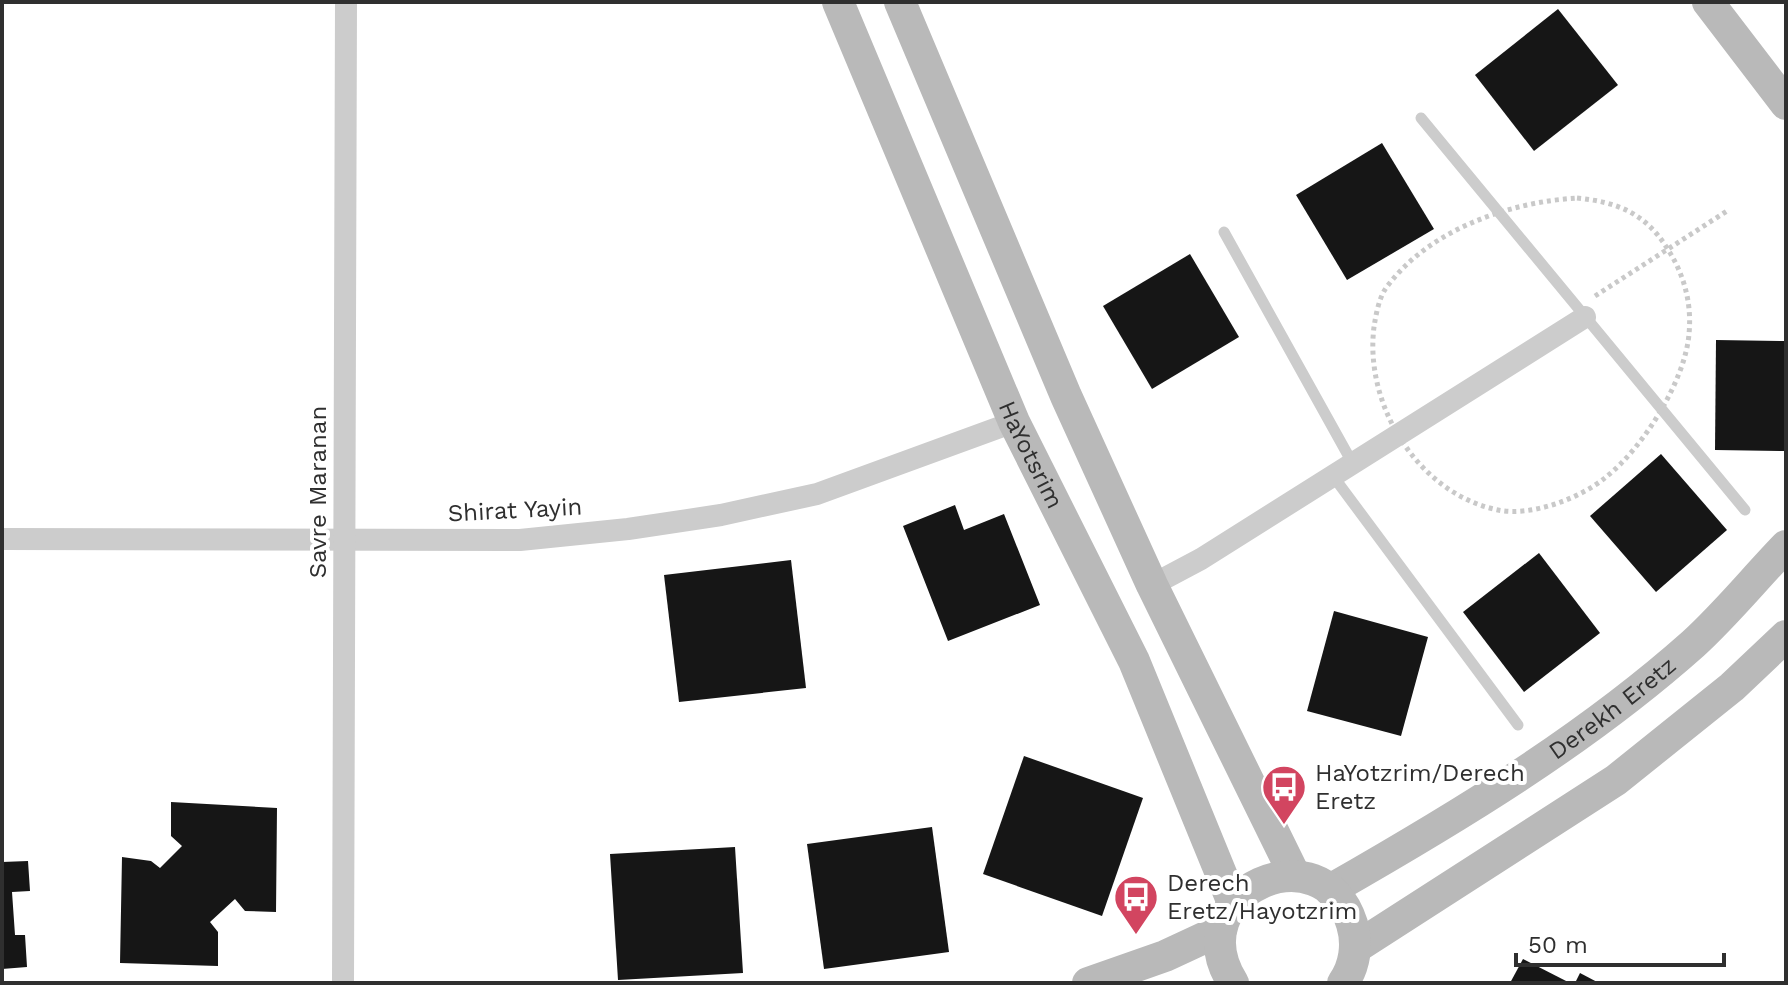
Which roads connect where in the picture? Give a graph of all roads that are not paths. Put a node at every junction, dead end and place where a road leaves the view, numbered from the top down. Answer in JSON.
{"nodes":[{"id":1,"x":346,"y":2,"type":"edge"},
{"id":2,"x":838,"y":2,"type":"edge"},
{"id":3,"x":900,"y":2,"type":"edge"},
{"id":4,"x":1708,"y":2,"type":"edge"},
{"id":5,"x":1786,"y":104,"type":"edge"},
{"id":6,"x":1421,"y":118,"type":"dead end"},
{"id":7,"x":1224,"y":232,"type":"dead end"},
{"id":8,"x":1581,"y":312,"type":"junction"},
{"id":9,"x":1014,"y":422,"type":"junction"},
{"id":10,"x":1353,"y":464,"type":"junction"},
{"id":11,"x":1333,"y":476,"type":"junction"},
{"id":12,"x":1745,"y":510,"type":"dead end"},
{"id":13,"x":2,"y":539,"type":"edge"},
{"id":14,"x":344,"y":539,"type":"junction"},
{"id":15,"x":1786,"y":546,"type":"edge"},
{"id":16,"x":1152,"y":585,"type":"junction"},
{"id":17,"x":1786,"y":636,"type":"edge"},
{"id":18,"x":1518,"y":725,"type":"dead end"},
{"id":19,"x":1295,"y":876,"type":"junction"},
{"id":20,"x":1330,"y":890,"type":"junction"},
{"id":21,"x":1227,"y":917,"type":"junction"},
{"id":22,"x":1355,"y":948,"type":"junction"},
{"id":23,"x":343,"y":983,"type":"edge"},
{"id":24,"x":1088,"y":983,"type":"edge"},
{"id":25,"x":1233,"y":983,"type":"edge"},
{"id":26,"x":1343,"y":983,"type":"edge"}],
"edges":[{"from":1,"to":14,"type":"street","name":"Savre Maranan"},
{"from":2,"to":9,"type":"street","name":"HaYotsrim"},
{"from":3,"to":16,"type":"street"},
{"from":4,"to":5,"type":"street"},
{"from":6,"to":8,"type":"lane"},
{"from":7,"to":10,"type":"lane"},
{"from":8,"to":10,"type":"street"},
{"from":8,"to":12,"type":"lane"},
{"from":9,"to":14,"type":"street","name":"Shirat Yayin"},
{"from":9,"to":21,"type":"street","name":"HaYotsrim"},
{"from":10,"to":11,"type":"street"},
{"from":11,"to":16,"type":"street"},
{"from":11,"to":18,"type":"lane"},
{"from":13,"to":14,"type":"street","name":"Shirat Yayin"},
{"from":14,"to":23,"type":"street","name":"Savre Maranan"},
{"from":15,"to":20,"type":"street","name":"Derekh Eretz"},
{"from":16,"to":19,"type":"street"},
{"from":17,"to":22,"type":"street"},
{"from":19,"to":20,"type":"street"},
{"from":19,"to":21,"type":"street"},
{"from":20,"to":22,"type":"street"},
{"from":21,"to":24,"type":"street"},
{"from":21,"to":25,"type":"street","name":"HaYotsrim"},
{"from":22,"to":26,"type":"street"}]}
